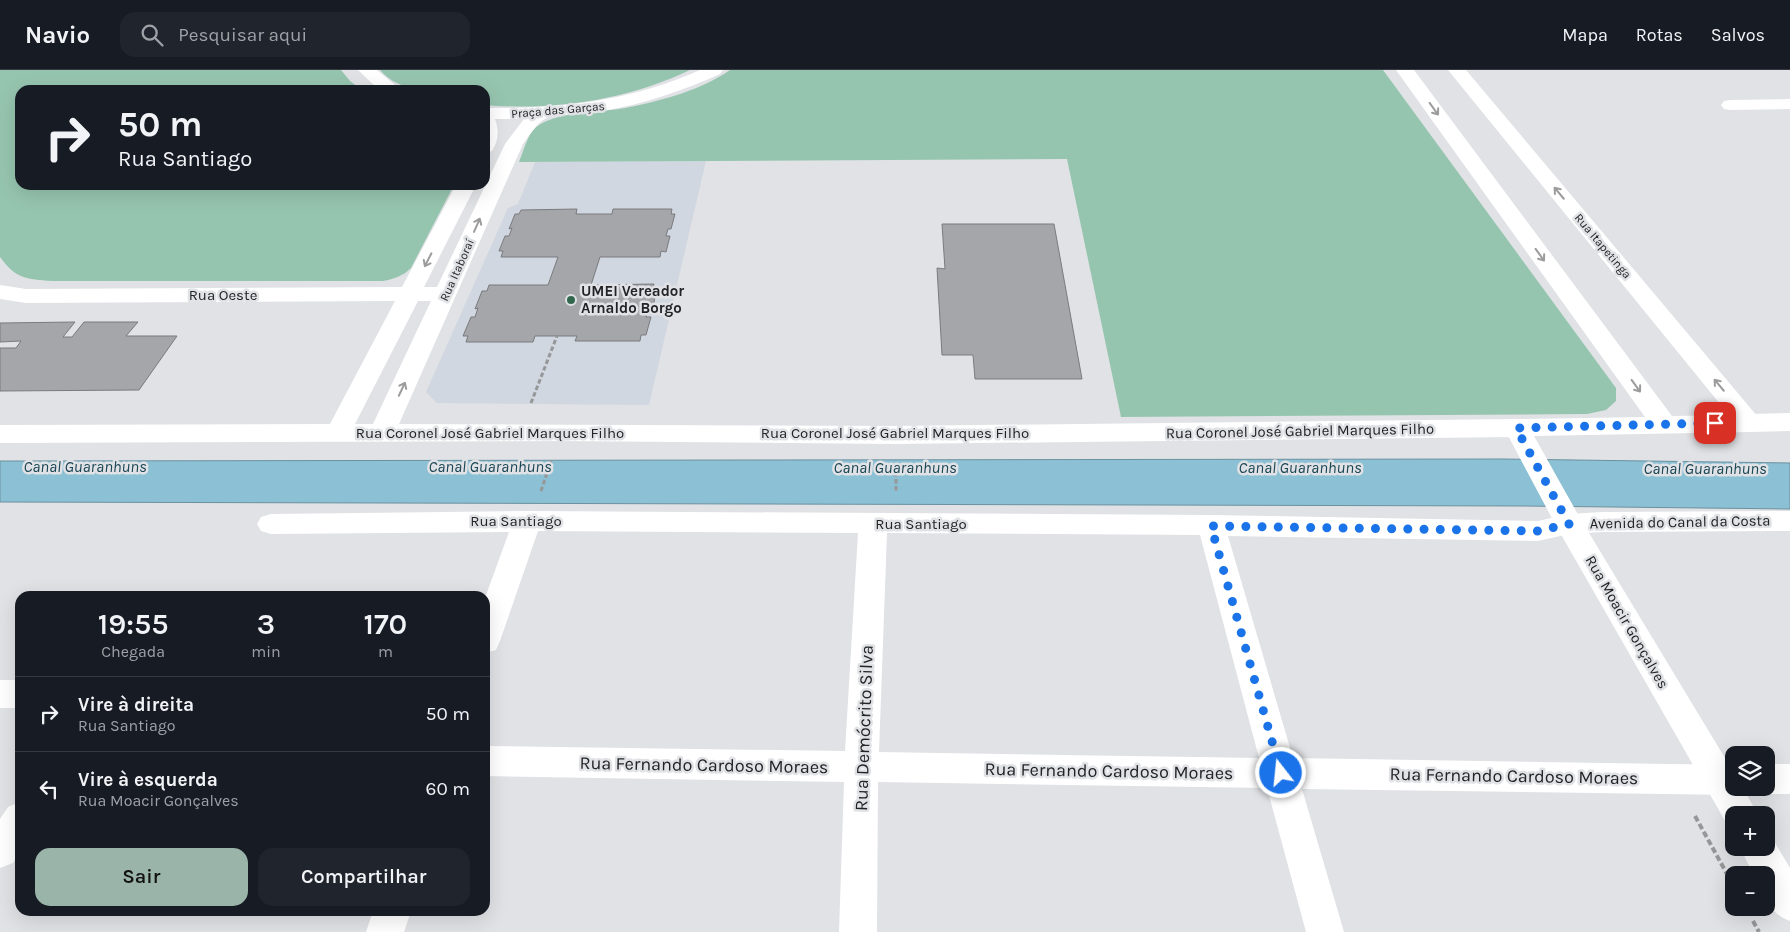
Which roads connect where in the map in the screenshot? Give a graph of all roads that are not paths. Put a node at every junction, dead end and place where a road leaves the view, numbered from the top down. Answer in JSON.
{"nodes":[{"id":1,"x":367,"y":70,"type":"edge"},
{"id":2,"x":714,"y":70,"type":"edge"},
{"id":3,"x":1405,"y":70,"type":"edge"},
{"id":4,"x":1457,"y":70,"type":"edge"},
{"id":5,"x":383,"y":85,"type":"edge"},
{"id":6,"x":1790,"y":104,"type":"edge"},
{"id":7,"x":1730,"y":105,"type":"dead end"},
{"id":8,"x":490,"y":113,"type":"edge"},
{"id":9,"x":540,"y":114,"type":"junction"},
{"id":10,"x":463,"y":190,"type":"edge"},
{"id":11,"x":0,"y":292,"type":"edge"},
{"id":12,"x":411,"y":294,"type":"junction"},
{"id":13,"x":446,"y":294,"type":"junction"},
{"id":14,"x":1790,"y":422,"type":"edge"},
{"id":15,"x":1750,"y":423,"type":"junction"},
{"id":16,"x":1664,"y":424,"type":"junction"},
{"id":17,"x":338,"y":433,"type":"junction"},
{"id":18,"x":382,"y":433,"type":"junction"},
{"id":19,"x":0,"y":434,"type":"edge"},
{"id":20,"x":1521,"y":435,"type":"junction"},
{"id":21,"x":533,"y":510,"type":"junction"},
{"id":22,"x":1565,"y":516,"type":"junction"},
{"id":23,"x":1790,"y":521,"type":"edge"},
{"id":24,"x":271,"y":524,"type":"dead end"},
{"id":25,"x":873,"y":524,"type":"junction"},
{"id":26,"x":1211,"y":526,"type":"junction"},
{"id":27,"x":490,"y":627,"type":"edge"},
{"id":28,"x":0,"y":694,"type":"edge"},
{"id":29,"x":15,"y":694,"type":"edge"},
{"id":30,"x":490,"y":761,"type":"edge"},
{"id":31,"x":861,"y":768,"type":"junction"},
{"id":32,"x":1281,"y":773,"type":"junction"},
{"id":33,"x":1725,"y":777,"type":"edge"},
{"id":34,"x":1790,"y":779,"type":"edge"},
{"id":35,"x":1725,"y":780,"type":"edge"},
{"id":36,"x":1775,"y":780,"type":"edge"},
{"id":37,"x":15,"y":826,"type":"edge"},
{"id":38,"x":0,"y":850,"type":"edge"},
{"id":39,"x":1763,"y":856,"type":"edge"},
{"id":40,"x":1790,"y":903,"type":"edge"},
{"id":41,"x":391,"y":916,"type":"edge"},
{"id":42,"x":386,"y":932,"type":"edge"},
{"id":43,"x":858,"y":932,"type":"edge"},
{"id":44,"x":1325,"y":932,"type":"edge"}],
"edges":[{"from":1,"to":5,"type":"street"},
{"from":2,"to":9,"type":"street","name":"Praça das Garças"},
{"from":3,"to":16,"type":"street","one_way":true},
{"from":15,"to":4,"type":"street","name":"Rua Itapetinga","one_way":true},
{"from":6,"to":7,"type":"street"},
{"from":8,"to":9,"type":"street","name":"Praça das Garças"},
{"from":13,"to":9,"type":"street","name":"Rua Itaboraí","one_way":true},
{"from":10,"to":12,"type":"street","name":"Rua Itaboraí","one_way":true},
{"from":11,"to":12,"type":"street","name":"Rua Oeste"},
{"from":12,"to":13,"type":"street","name":"Rua Oeste"},
{"from":12,"to":17,"type":"street","name":"Rua Itaboraí"},
{"from":18,"to":13,"type":"street","name":"Rua Itaboraí","one_way":true},
{"from":14,"to":15,"type":"street","name":"Rua Coronel José Gabriel Marques Filho"},
{"from":15,"to":16,"type":"street","name":"Rua Coronel José Gabriel Marques Filho"},
{"from":16,"to":20,"type":"street","name":"Rua Coronel José Gabriel Marques Filho"},
{"from":17,"to":18,"type":"street","name":"Rua Coronel José Gabriel Marques Filho"},
{"from":17,"to":19,"type":"street","name":"Rua Coronel José Gabriel Marques Filho"},
{"from":18,"to":20,"type":"street","name":"Rua Coronel José Gabriel Marques Filho"},
{"from":20,"to":22,"type":"street","name":"Rua Moacir Gonçalves"},
{"from":21,"to":24,"type":"street","name":"Rua Santiago"},
{"from":21,"to":25,"type":"street","name":"Rua Santiago"},
{"from":21,"to":27,"type":"street"},
{"from":22,"to":23,"type":"street","name":"Avenida do Canal da Costa"},
{"from":22,"to":26,"type":"street","name":"Rua Santiago"},
{"from":22,"to":33,"type":"street","name":"Rua Moacir Gonçalves"},
{"from":25,"to":26,"type":"street","name":"Rua Santiago"},
{"from":25,"to":31,"type":"street","name":"Rua Demócrito Silva"},
{"from":26,"to":32,"type":"street"},
{"from":28,"to":29,"type":"street"},
{"from":30,"to":31,"type":"street","name":"Rua Fernando Cardoso Moraes"},
{"from":31,"to":32,"type":"street","name":"Rua Fernando Cardoso Moraes"},
{"from":31,"to":43,"type":"street","name":"Rua Demócrito Silva"},
{"from":32,"to":35,"type":"street","name":"Rua Fernando Cardoso Moraes"},
{"from":32,"to":44,"type":"street"},
{"from":34,"to":36,"type":"street"},
{"from":37,"to":38,"type":"street"},
{"from":39,"to":40,"type":"street"},
{"from":41,"to":42,"type":"street"}]}
